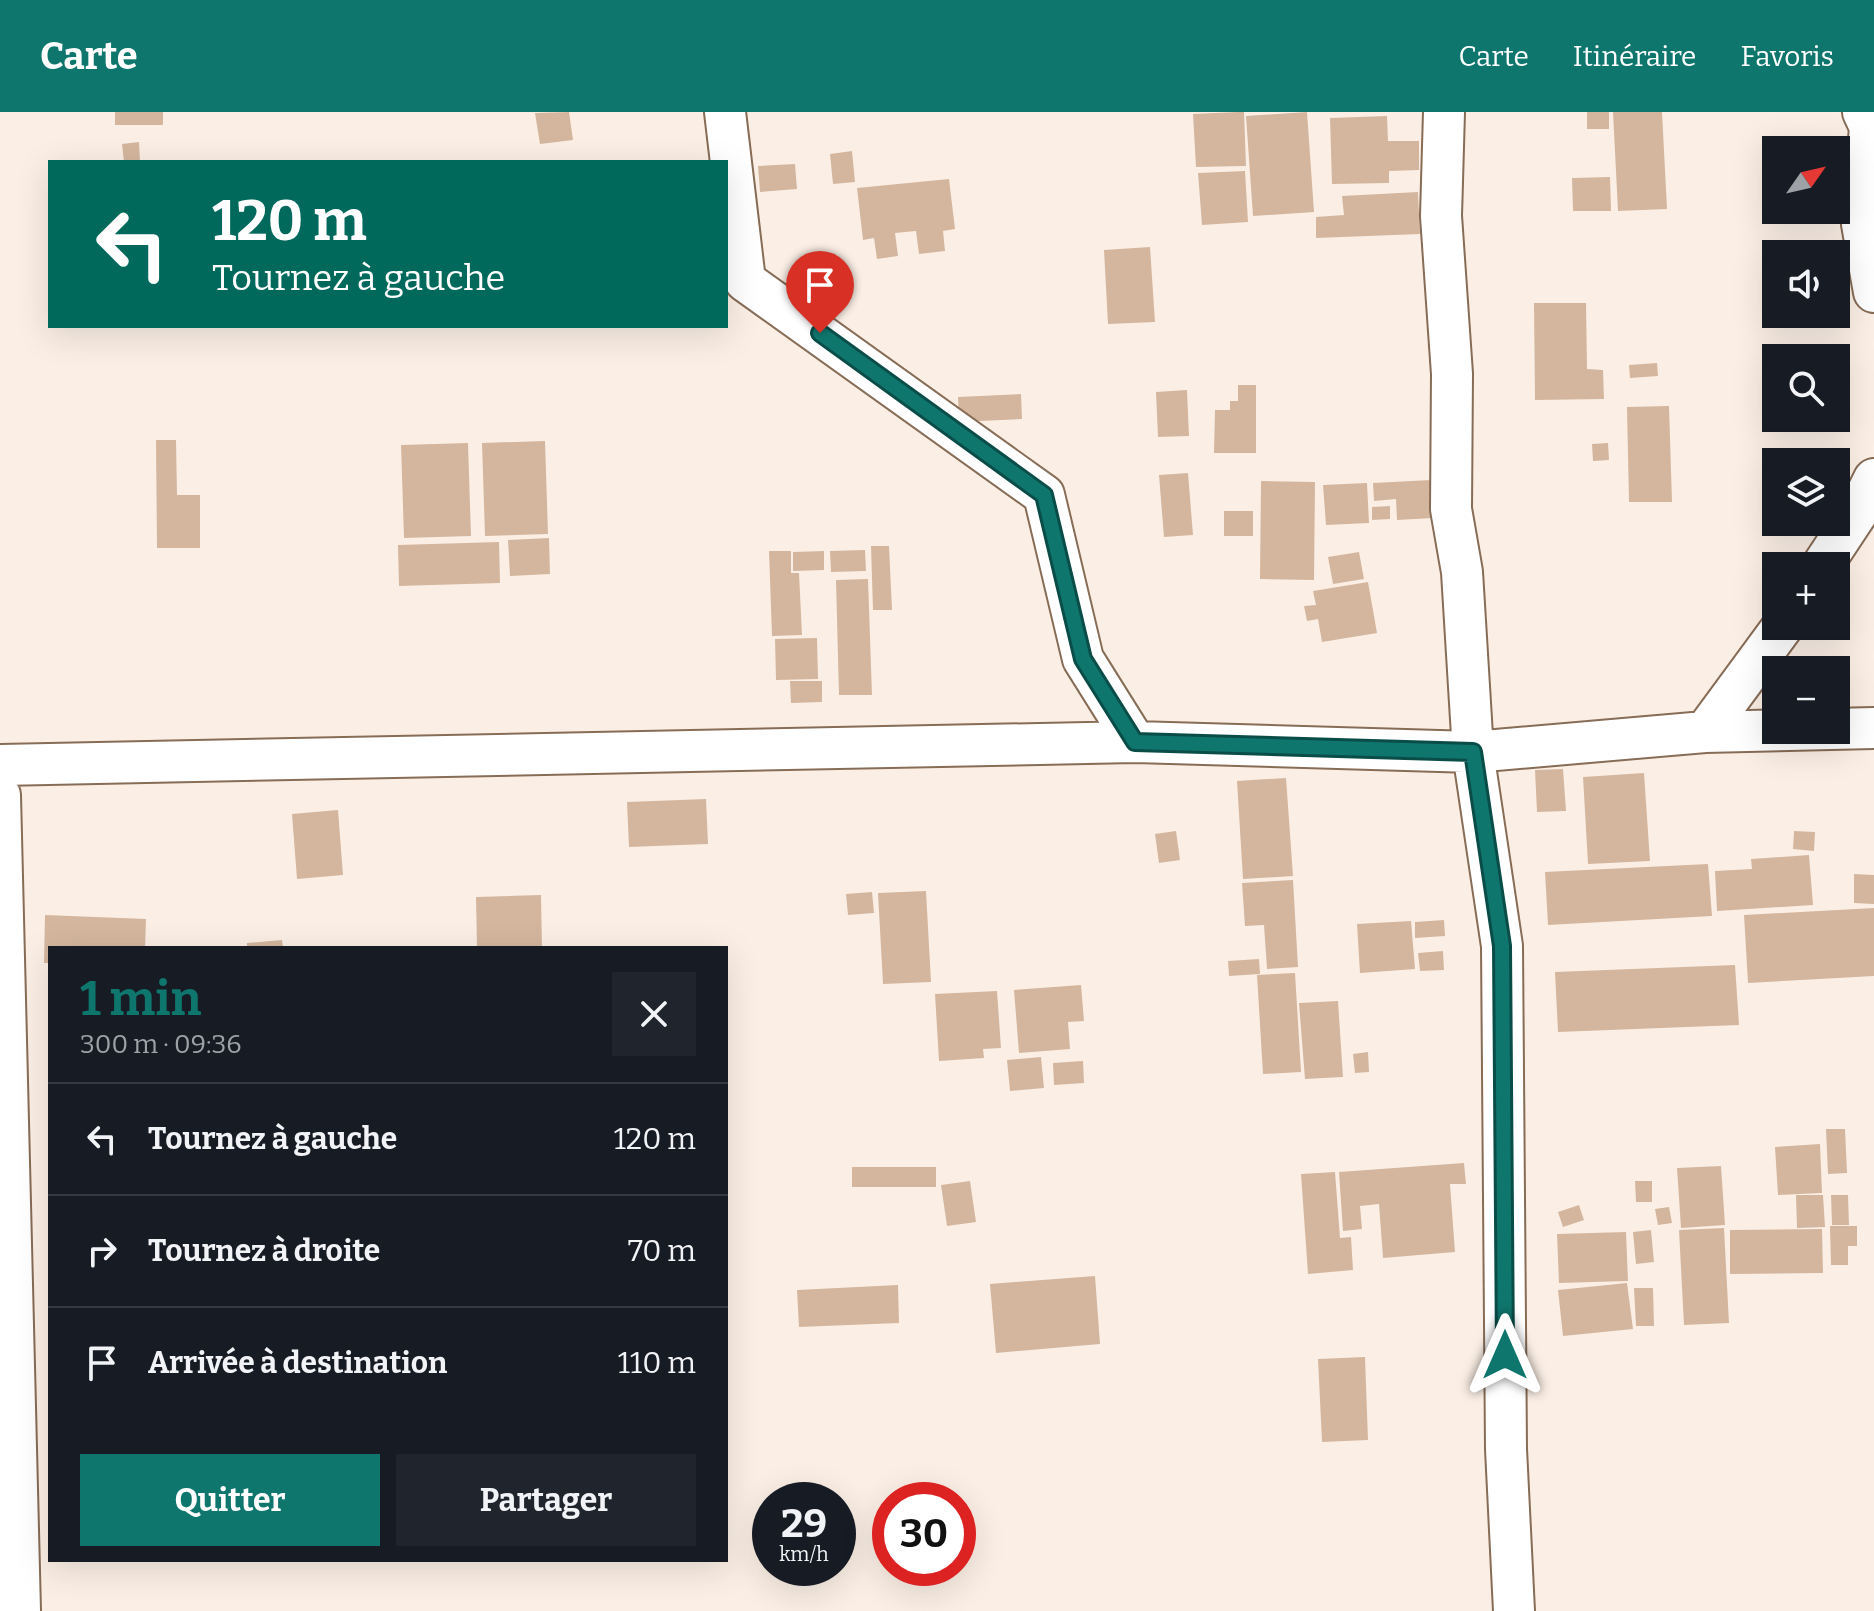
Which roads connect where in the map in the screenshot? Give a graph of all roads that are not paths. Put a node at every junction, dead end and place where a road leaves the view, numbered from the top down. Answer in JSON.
{"nodes":[{"id":1,"x":725,"y":112,"type":"edge"},
{"id":2,"x":1444,"y":112,"type":"edge"},
{"id":3,"x":1863,"y":112,"type":"edge"},
{"id":4,"x":1874,"y":292,"type":"edge"},
{"id":5,"x":1874,"y":479,"type":"edge"},
{"id":6,"x":1831,"y":552,"type":"edge"},
{"id":7,"x":1782,"y":648,"type":"edge"},
{"id":8,"x":1861,"y":725,"type":"edge"},
{"id":9,"x":1705,"y":732,"type":"junction"},
{"id":10,"x":1135,"y":742,"type":"junction"},
{"id":11,"x":1473,"y":752,"type":"junction"},
{"id":12,"x":0,"y":765,"type":"edge"},
{"id":13,"x":0,"y":795,"type":"edge"},
{"id":14,"x":20,"y":1611,"type":"edge"},
{"id":15,"x":1514,"y":1611,"type":"edge"}],
"edges":[{"from":1,"to":10,"type":"street"},
{"from":2,"to":11,"type":"street"},
{"from":3,"to":4,"type":"street"},
{"from":5,"to":6,"type":"street"},
{"from":7,"to":9,"type":"street"},
{"from":8,"to":9,"type":"street"},
{"from":9,"to":11,"type":"street"},
{"from":10,"to":11,"type":"street"},
{"from":10,"to":12,"type":"street"},
{"from":11,"to":15,"type":"street"},
{"from":13,"to":14,"type":"street"}]}
